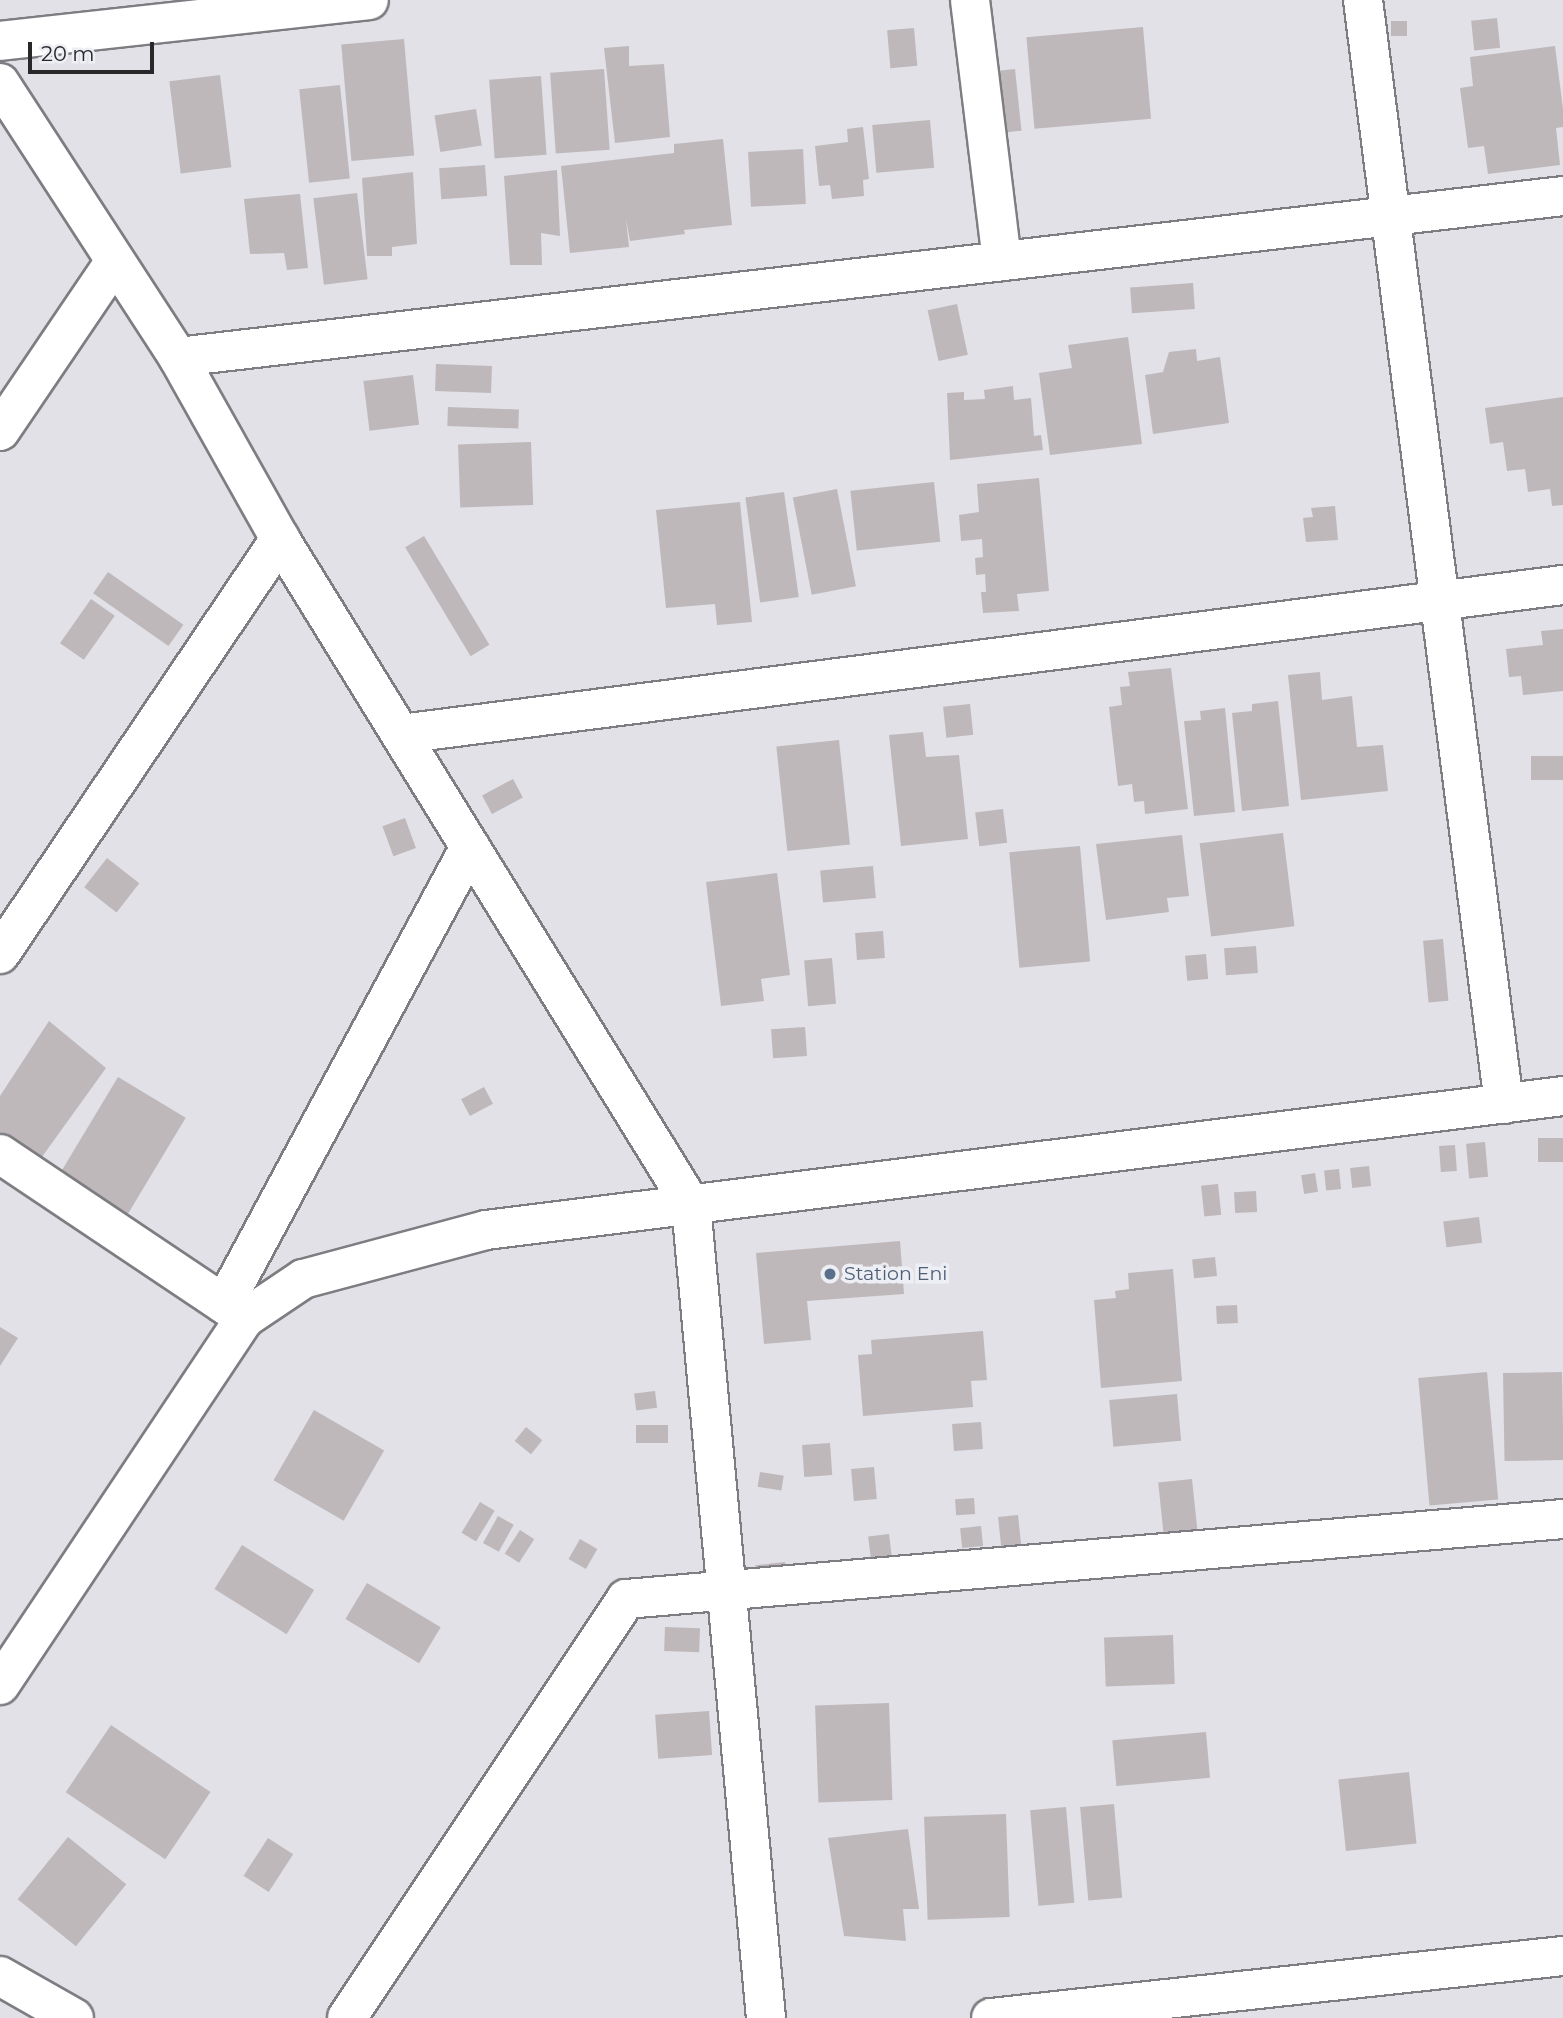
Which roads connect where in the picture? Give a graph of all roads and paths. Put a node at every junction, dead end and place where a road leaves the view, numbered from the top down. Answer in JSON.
{"nodes":[{"id":1,"x":369,"y":0,"type":"edge"},
{"id":2,"x":970,"y":0,"type":"edge"},
{"id":3,"x":1363,"y":0,"type":"edge"},
{"id":4,"x":0,"y":41,"type":"edge"},
{"id":5,"x":0,"y":83,"type":"edge"},
{"id":6,"x":1563,"y":196,"type":"edge"},
{"id":7,"x":1391,"y":216,"type":"junction"},
{"id":8,"x":115,"y":261,"type":"junction"},
{"id":9,"x":1002,"y":261,"type":"junction"},
{"id":10,"x":178,"y":357,"type":"junction"},
{"id":11,"x":0,"y":431,"type":"edge"},
{"id":12,"x":280,"y":539,"type":"junction"},
{"id":13,"x":1563,"y":585,"type":"edge"},
{"id":14,"x":1440,"y":601,"type":"junction"},
{"id":15,"x":401,"y":734,"type":"junction"},
{"id":16,"x":470,"y":847,"type":"junction"},
{"id":17,"x":0,"y":954,"type":"edge"},
{"id":18,"x":1563,"y":1096,"type":"edge"},
{"id":19,"x":1504,"y":1104,"type":"junction"},
{"id":20,"x":0,"y":1154,"type":"edge"},
{"id":21,"x":691,"y":1205,"type":"junction"},
{"id":22,"x":234,"y":1311,"type":"junction"},
{"id":23,"x":1563,"y":1519,"type":"edge"},
{"id":24,"x":726,"y":1591,"type":"junction"},
{"id":25,"x":0,"y":1685,"type":"edge"},
{"id":26,"x":1563,"y":1956,"type":"edge"},
{"id":27,"x":0,"y":1976,"type":"edge"},
{"id":28,"x":74,"y":2018,"type":"edge"},
{"id":29,"x":347,"y":2018,"type":"edge"},
{"id":30,"x":766,"y":2018,"type":"edge"},
{"id":31,"x":991,"y":2018,"type":"edge"}],
"edges":[{"from":1,"to":4,"type":"street"},
{"from":2,"to":9,"type":"street"},
{"from":3,"to":7,"type":"street"},
{"from":5,"to":8,"type":"street"},
{"from":6,"to":7,"type":"street"},
{"from":7,"to":9,"type":"street"},
{"from":7,"to":14,"type":"street"},
{"from":8,"to":10,"type":"street"},
{"from":8,"to":11,"type":"street"},
{"from":9,"to":10,"type":"street"},
{"from":10,"to":12,"type":"street"},
{"from":12,"to":15,"type":"street"},
{"from":12,"to":17,"type":"street"},
{"from":13,"to":14,"type":"street"},
{"from":14,"to":15,"type":"street"},
{"from":14,"to":19,"type":"street"},
{"from":15,"to":16,"type":"street"},
{"from":16,"to":21,"type":"street"},
{"from":16,"to":22,"type":"street"},
{"from":18,"to":19,"type":"street"},
{"from":19,"to":21,"type":"street"},
{"from":20,"to":22,"type":"street"},
{"from":21,"to":22,"type":"street"},
{"from":21,"to":24,"type":"street"},
{"from":22,"to":25,"type":"street"},
{"from":23,"to":24,"type":"street"},
{"from":24,"to":29,"type":"street"},
{"from":24,"to":30,"type":"street"},
{"from":26,"to":31,"type":"street"},
{"from":27,"to":28,"type":"street"}]}
